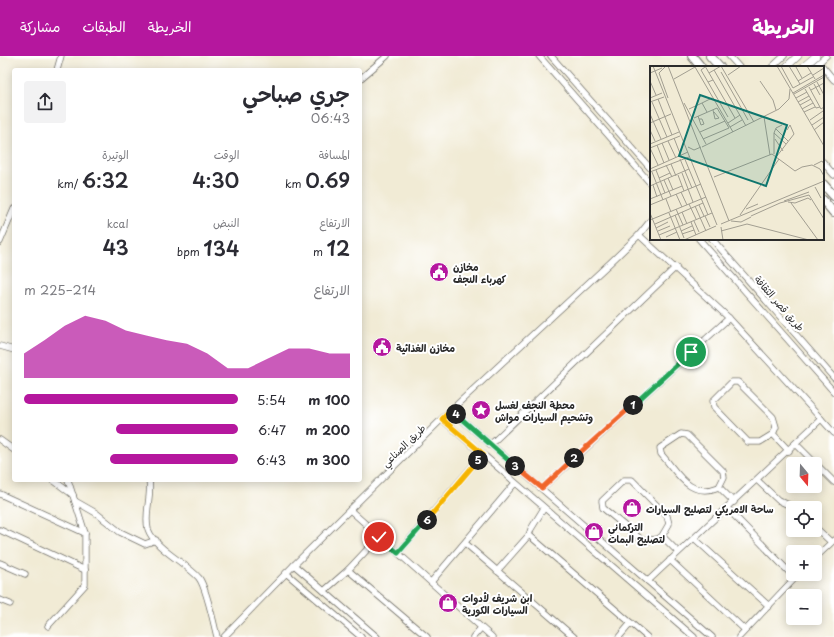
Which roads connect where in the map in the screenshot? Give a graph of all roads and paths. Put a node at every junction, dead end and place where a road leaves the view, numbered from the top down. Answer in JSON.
{"nodes":[{"id":1,"x":61,"y":56,"type":"edge"},
{"id":2,"x":387,"y":56,"type":"edge"},
{"id":3,"x":539,"y":56,"type":"edge"},
{"id":4,"x":551,"y":56,"type":"edge"},
{"id":5,"x":692,"y":56,"type":"edge"},
{"id":6,"x":710,"y":56,"type":"edge"},
{"id":7,"x":729,"y":56,"type":"edge"},
{"id":8,"x":783,"y":56,"type":"edge"},
{"id":9,"x":798,"y":56,"type":"edge"},
{"id":10,"x":826,"y":56,"type":"edge"},
{"id":11,"x":817,"y":64,"type":"edge"},
{"id":12,"x":700,"y":66,"type":"edge"},
{"id":13,"x":719,"y":66,"type":"edge"},
{"id":14,"x":738,"y":66,"type":"edge"},
{"id":15,"x":773,"y":66,"type":"edge"},
{"id":16,"x":788,"y":66,"type":"edge"},
{"id":17,"x":58,"y":68,"type":"edge"},
{"id":18,"x":824,"y":71,"type":"edge"},
{"id":19,"x":362,"y":77,"type":"edge"},
{"id":20,"x":834,"y":80,"type":"edge"},
{"id":21,"x":618,"y":131,"type":"junction"},
{"id":22,"x":611,"y":138,"type":"junction"},
{"id":23,"x":824,"y":163,"type":"edge"},
{"id":24,"x":650,"y":168,"type":"edge"},
{"id":25,"x":834,"y":175,"type":"edge"},
{"id":26,"x":650,"y":183,"type":"edge"},
{"id":27,"x":824,"y":185,"type":"edge"},
{"id":28,"x":834,"y":196,"type":"edge"},
{"id":29,"x":824,"y":201,"type":"edge"},
{"id":30,"x":834,"y":213,"type":"edge"},
{"id":31,"x":12,"y":214,"type":"edge"},
{"id":32,"x":650,"y":221,"type":"edge"},
{"id":33,"x":639,"y":235,"type":"junction"},
{"id":34,"x":713,"y":240,"type":"edge"},
{"id":35,"x":700,"y":241,"type":"edge"},
{"id":36,"x":0,"y":242,"type":"edge"},
{"id":37,"x":676,"y":267,"type":"junction"},
{"id":38,"x":729,"y":318,"type":"junction"},
{"id":39,"x":0,"y":346,"type":"edge"},
{"id":40,"x":12,"y":349,"type":"edge"},
{"id":41,"x":834,"y":378,"type":"edge"},
{"id":42,"x":834,"y":392,"type":"edge"},
{"id":43,"x":451,"y":410,"type":"junction"},
{"id":44,"x":442,"y":419,"type":"junction"},
{"id":45,"x":821,"y":419,"type":"junction"},
{"id":46,"x":834,"y":432,"type":"edge"},
{"id":47,"x":773,"y":434,"type":"junction"},
{"id":48,"x":0,"y":440,"type":"edge"},
{"id":49,"x":796,"y":444,"type":"junction"},
{"id":50,"x":490,"y":445,"type":"junction"},
{"id":51,"x":12,"y":449,"type":"edge"},
{"id":52,"x":789,"y":451,"type":"junction"},
{"id":53,"x":483,"y":454,"type":"junction"},
{"id":54,"x":757,"y":480,"type":"junction"},
{"id":55,"x":55,"y":482,"type":"edge"},
{"id":56,"x":69,"y":482,"type":"edge"},
{"id":57,"x":149,"y":482,"type":"edge"},
{"id":58,"x":834,"y":482,"type":"edge"},
{"id":59,"x":516,"y":483,"type":"junction"},
{"id":60,"x":719,"y":487,"type":"junction"},
{"id":61,"x":542,"y":488,"type":"junction"},
{"id":62,"x":0,"y":494,"type":"edge"},
{"id":63,"x":74,"y":498,"type":"junction"},
{"id":64,"x":734,"y":502,"type":"junction"},
{"id":65,"x":786,"y":504,"type":"edge"},
{"id":66,"x":544,"y":508,"type":"junction"},
{"id":67,"x":727,"y":508,"type":"junction"},
{"id":68,"x":350,"y":510,"type":"junction"},
{"id":69,"x":0,"y":530,"type":"edge"},
{"id":70,"x":822,"y":532,"type":"edge"},
{"id":71,"x":85,"y":533,"type":"junction"},
{"id":72,"x":529,"y":534,"type":"junction"},
{"id":73,"x":662,"y":536,"type":"junction"},
{"id":74,"x":379,"y":537,"type":"junction"},
{"id":75,"x":694,"y":538,"type":"junction"},
{"id":76,"x":156,"y":540,"type":"junction"},
{"id":77,"x":833,"y":541,"type":"edge"},
{"id":78,"x":465,"y":543,"type":"junction"},
{"id":79,"x":822,"y":551,"type":"edge"},
{"id":80,"x":678,"y":552,"type":"junction"},
{"id":81,"x":398,"y":553,"type":"junction"},
{"id":82,"x":670,"y":560,"type":"junction"},
{"id":83,"x":0,"y":563,"type":"edge"},
{"id":84,"x":294,"y":565,"type":"junction"},
{"id":85,"x":786,"y":565,"type":"edge"},
{"id":86,"x":85,"y":570,"type":"junction"},
{"id":87,"x":348,"y":570,"type":"junction"},
{"id":88,"x":497,"y":571,"type":"junction"},
{"id":89,"x":286,"y":573,"type":"junction"},
{"id":90,"x":25,"y":574,"type":"dead end"},
{"id":91,"x":432,"y":581,"type":"junction"},
{"id":92,"x":648,"y":581,"type":"junction"},
{"id":93,"x":792,"y":581,"type":"edge"},
{"id":94,"x":324,"y":591,"type":"junction"},
{"id":95,"x":0,"y":600,"type":"edge"},
{"id":96,"x":10,"y":604,"type":"dead end"},
{"id":97,"x":769,"y":606,"type":"junction"},
{"id":98,"x":631,"y":623,"type":"junction"},
{"id":99,"x":48,"y":626,"type":"dead end"},
{"id":100,"x":481,"y":628,"type":"junction"},
{"id":101,"x":745,"y":630,"type":"junction"},
{"id":102,"x":217,"y":637,"type":"edge"},
{"id":103,"x":224,"y":637,"type":"edge"},
{"id":104,"x":361,"y":637,"type":"edge"},
{"id":105,"x":377,"y":637,"type":"edge"},
{"id":106,"x":428,"y":637,"type":"edge"},
{"id":107,"x":473,"y":637,"type":"edge"},
{"id":108,"x":492,"y":637,"type":"edge"},
{"id":109,"x":574,"y":637,"type":"edge"},
{"id":110,"x":619,"y":637,"type":"edge"},
{"id":111,"x":647,"y":637,"type":"edge"},
{"id":112,"x":694,"y":637,"type":"edge"},
{"id":113,"x":712,"y":637,"type":"edge"},
{"id":114,"x":738,"y":637,"type":"edge"}],
"edges":[{"from":1,"to":17,"type":"street"},
{"from":2,"to":19,"type":"street"},
{"from":3,"to":22,"type":"street"},
{"from":4,"to":21,"type":"street"},
{"from":5,"to":12,"type":"highway"},
{"from":6,"to":13,"type":"highway"},
{"from":7,"to":14,"type":"street"},
{"from":8,"to":15,"type":"street"},
{"from":8,"to":16,"type":"street"},
{"from":9,"to":16,"type":"main road"},
{"from":10,"to":11,"type":"street"},
{"from":18,"to":20,"type":"street"},
{"from":21,"to":22,"type":"street"},
{"from":21,"to":24,"type":"street"},
{"from":22,"to":26,"type":"street"},
{"from":23,"to":25,"type":"street"},
{"from":27,"to":28,"type":"highway"},
{"from":29,"to":30,"type":"highway"},
{"from":31,"to":36,"type":"street"},
{"from":32,"to":33,"type":"street","name":"طريق الصناعي"},
{"from":33,"to":37,"type":"street"},
{"from":33,"to":43,"type":"street","name":"طريق الصناعي"},
{"from":34,"to":41,"type":"street","name":"طريق قصر الثقافة"},
{"from":35,"to":42,"type":"street","name":"طريق قصر الثقافة"},
{"from":37,"to":38,"type":"street"},
{"from":37,"to":50,"type":"street"},
{"from":38,"to":45,"type":"street"},
{"from":38,"to":61,"type":"street"},
{"from":39,"to":40,"type":"street"},
{"from":43,"to":44,"type":"street","name":"طريق الصناعي"},
{"from":43,"to":50,"type":"street"},
{"from":44,"to":53,"type":"street"},
{"from":44,"to":68,"type":"street","name":"طريق الصناعي"},
{"from":45,"to":46,"type":"street"},
{"from":45,"to":49,"type":"street"},
{"from":47,"to":47,"type":"street"},
{"from":47,"to":52,"type":"street"},
{"from":48,"to":51,"type":"street"},
{"from":49,"to":52,"type":"street"},
{"from":49,"to":58,"type":"street"},
{"from":50,"to":61,"type":"street"},
{"from":52,"to":54,"type":"street"},
{"from":53,"to":59,"type":"street"},
{"from":53,"to":81,"type":"street"},
{"from":54,"to":64,"type":"street"},
{"from":54,"to":65,"type":"street"},
{"from":55,"to":63,"type":"street"},
{"from":56,"to":63,"type":"street"},
{"from":57,"to":76,"type":"street"},
{"from":59,"to":66,"type":"street"},
{"from":59,"to":78,"type":"street"},
{"from":60,"to":60,"type":"street"},
{"from":60,"to":64,"type":"street"},
{"from":61,"to":92,"type":"street"},
{"from":62,"to":71,"type":"street"},
{"from":63,"to":71,"type":"street"},
{"from":63,"to":76,"type":"street"},
{"from":64,"to":67,"type":"street"},
{"from":66,"to":72,"type":"street"},
{"from":66,"to":112,"type":"street"},
{"from":67,"to":75,"type":"street"},
{"from":67,"to":85,"type":"street"},
{"from":68,"to":74,"type":"street"},
{"from":68,"to":84,"type":"street","name":"طريق الصناعي"},
{"from":69,"to":86,"type":"street"},
{"from":70,"to":77,"type":"street"},
{"from":71,"to":86,"type":"street"},
{"from":72,"to":88,"type":"street"},
{"from":72,"to":98,"type":"street"},
{"from":73,"to":73,"type":"street"},
{"from":73,"to":80,"type":"street"},
{"from":74,"to":81,"type":"street"},
{"from":74,"to":87,"type":"street"},
{"from":75,"to":80,"type":"street"},
{"from":75,"to":97,"type":"street"},
{"from":76,"to":102,"type":"street"},
{"from":77,"to":79,"type":"street"},
{"from":78,"to":88,"type":"street"},
{"from":78,"to":91,"type":"street"},
{"from":80,"to":82,"type":"street"},
{"from":81,"to":91,"type":"street"},
{"from":82,"to":92,"type":"street"},
{"from":82,"to":101,"type":"street"},
{"from":83,"to":90,"type":"street"},
{"from":84,"to":89,"type":"street","name":"طريق الصناعي"},
{"from":84,"to":94,"type":"street"},
{"from":86,"to":99,"type":"street"},
{"from":87,"to":94,"type":"street"},
{"from":87,"to":106,"type":"street"},
{"from":88,"to":109,"type":"street"},
{"from":89,"to":103,"type":"street","name":"طريق الصناعي"},
{"from":89,"to":104,"type":"street"},
{"from":91,"to":100,"type":"street"},
{"from":92,"to":113,"type":"street"},
{"from":93,"to":97,"type":"street"},
{"from":94,"to":105,"type":"street"},
{"from":95,"to":96,"type":"street"},
{"from":97,"to":101,"type":"street"},
{"from":98,"to":110,"type":"street"},
{"from":98,"to":111,"type":"street"},
{"from":100,"to":107,"type":"street"},
{"from":100,"to":108,"type":"street"},
{"from":101,"to":114,"type":"street"}]}
